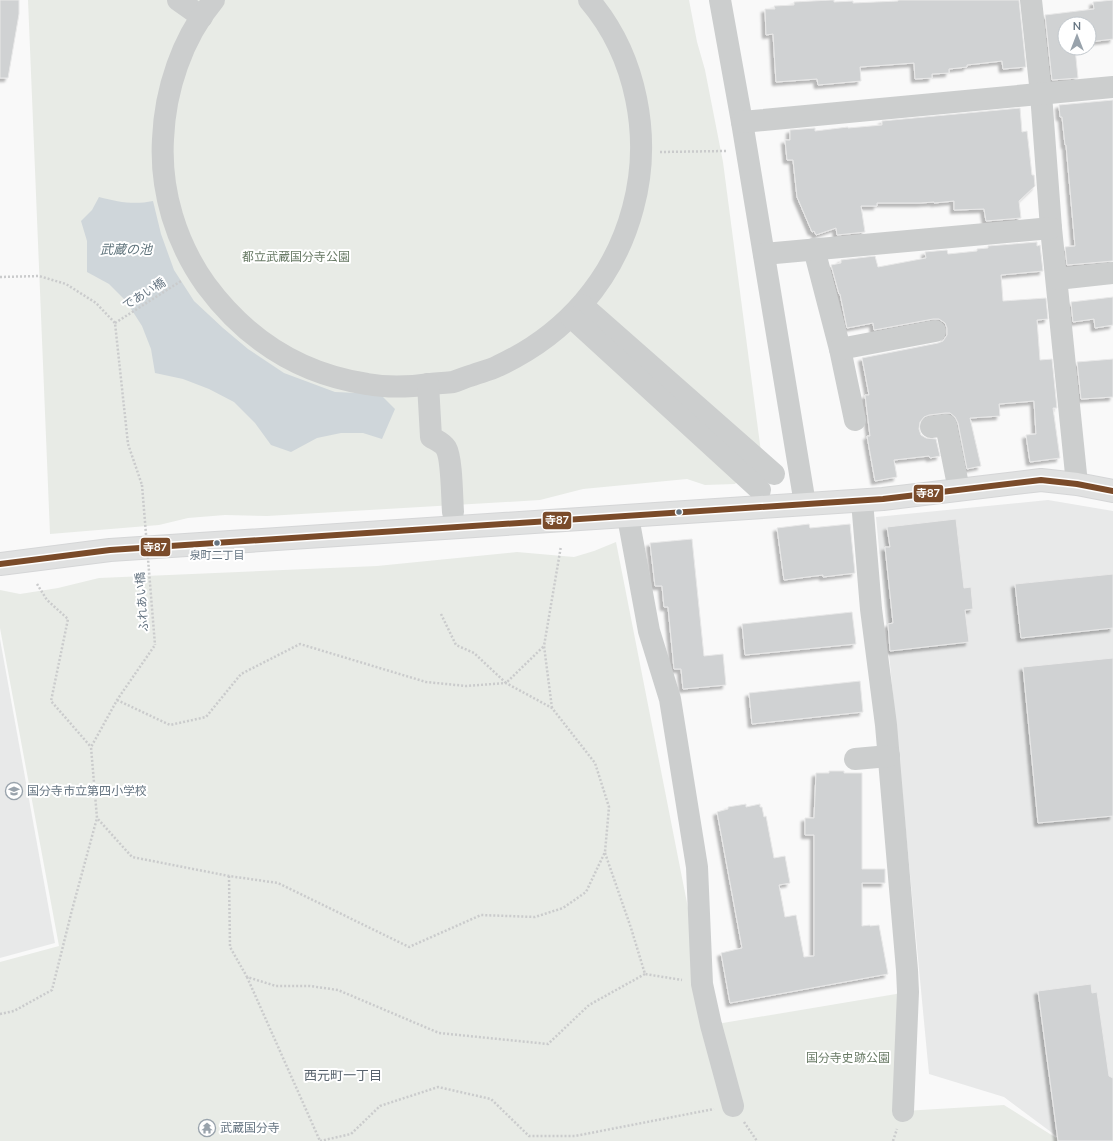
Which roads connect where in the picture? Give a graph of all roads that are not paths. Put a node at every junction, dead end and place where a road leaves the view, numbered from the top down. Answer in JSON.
{"nodes":[{"id":1,"x":178,"y":0,"type":"edge"},
{"id":2,"x":589,"y":0,"type":"edge"},
{"id":3,"x":720,"y":0,"type":"edge"},
{"id":4,"x":1031,"y":0,"type":"edge"},
{"id":5,"x":208,"y":8,"type":"edge"},
{"id":6,"x":1113,"y":87,"type":"edge"},
{"id":7,"x":1041,"y":94,"type":"junction"},
{"id":8,"x":742,"y":122,"type":"junction"},
{"id":9,"x":1051,"y":228,"type":"junction"},
{"id":10,"x":814,"y":249,"type":"junction"},
{"id":11,"x":764,"y":254,"type":"junction"},
{"id":12,"x":1113,"y":273,"type":"edge"},
{"id":13,"x":1056,"y":279,"type":"junction"},
{"id":14,"x":576,"y":311,"type":"junction"},
{"id":15,"x":935,"y":331,"type":"dead end"},
{"id":16,"x":840,"y":349,"type":"junction"},
{"id":17,"x":428,"y":384,"type":"junction"},
{"id":18,"x":854,"y":420,"type":"dead end"},
{"id":19,"x":931,"y":427,"type":"dead end"},
{"id":20,"x":767,"y":482,"type":"dead end"},
{"id":21,"x":1077,"y":484,"type":"junction"},
{"id":22,"x":959,"y":490,"type":"junction"},
{"id":23,"x":1113,"y":491,"type":"edge"},
{"id":24,"x":862,"y":501,"type":"junction"},
{"id":25,"x":805,"y":504,"type":"junction"},
{"id":26,"x":452,"y":512,"type":"dead end"},
{"id":27,"x":628,"y":516,"type":"junction"},
{"id":28,"x":0,"y":564,"type":"edge"},
{"id":29,"x":889,"y":756,"type":"junction"},
{"id":30,"x":854,"y":759,"type":"dead end"},
{"id":31,"x":733,"y":1106,"type":"road end"},
{"id":32,"x":903,"y":1111,"type":"dead end"}],
"edges":[{"from":1,"to":5,"type":"street"},
{"from":2,"to":14,"type":"street"},
{"from":3,"to":8,"type":"street"},
{"from":4,"to":7,"type":"street"},
{"from":5,"to":17,"type":"street"},
{"from":6,"to":7,"type":"street"},
{"from":7,"to":8,"type":"street"},
{"from":7,"to":9,"type":"street"},
{"from":8,"to":11,"type":"street"},
{"from":9,"to":10,"type":"street"},
{"from":9,"to":13,"type":"street"},
{"from":10,"to":11,"type":"street"},
{"from":10,"to":16,"type":"street"},
{"from":11,"to":25,"type":"street"},
{"from":12,"to":13,"type":"street"},
{"from":13,"to":21,"type":"street"},
{"from":14,"to":17,"type":"street"},
{"from":14,"to":20,"type":"street"},
{"from":15,"to":16,"type":"street"},
{"from":16,"to":18,"type":"street"},
{"from":17,"to":26,"type":"street"},
{"from":19,"to":22,"type":"street"},
{"from":21,"to":22,"type":"main road"},
{"from":21,"to":23,"type":"main road"},
{"from":22,"to":24,"type":"main road"},
{"from":24,"to":25,"type":"main road"},
{"from":24,"to":29,"type":"street"},
{"from":25,"to":27,"type":"main road"},
{"from":27,"to":28,"type":"main road"},
{"from":27,"to":31,"type":"street"},
{"from":29,"to":30,"type":"street"},
{"from":29,"to":32,"type":"street"}]}
